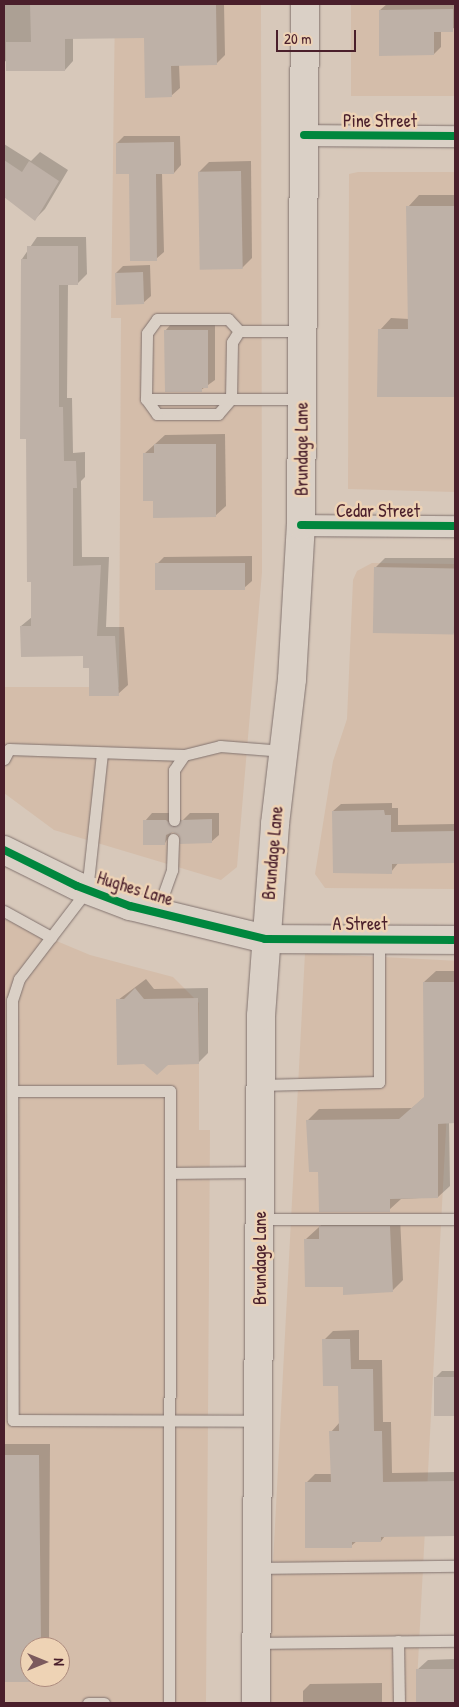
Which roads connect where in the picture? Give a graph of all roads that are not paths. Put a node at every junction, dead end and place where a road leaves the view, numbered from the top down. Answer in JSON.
{"nodes":[{"id":1,"x":305,"y":4,"type":"edge"},
{"id":2,"x":304,"y":136,"type":"junction"},
{"id":3,"x":455,"y":136,"type":"edge"},
{"id":4,"x":239,"y":331,"type":"junction"},
{"id":5,"x":302,"y":331,"type":"junction"},
{"id":6,"x":231,"y":399,"type":"junction"},
{"id":7,"x":302,"y":399,"type":"junction"},
{"id":8,"x":301,"y":525,"type":"junction"},
{"id":9,"x":455,"y":526,"type":"edge"},
{"id":10,"x":284,"y":751,"type":"junction"},
{"id":11,"x":102,"y":753,"type":"junction"},
{"id":12,"x":184,"y":755,"type":"junction"},
{"id":13,"x":4,"y":759,"type":"edge"},
{"id":14,"x":174,"y":820,"type":"dead end"},
{"id":15,"x":173,"y":839,"type":"dead end"},
{"id":16,"x":4,"y":850,"type":"edge"},
{"id":17,"x":87,"y":890,"type":"junction"},
{"id":18,"x":4,"y":910,"type":"edge"},
{"id":19,"x":157,"y":912,"type":"junction"},
{"id":20,"x":51,"y":937,"type":"junction"},
{"id":21,"x":265,"y":939,"type":"junction"},
{"id":22,"x":379,"y":939,"type":"junction"},
{"id":23,"x":455,"y":940,"type":"edge"},
{"id":24,"x":261,"y":1085,"type":"junction"},
{"id":25,"x":13,"y":1090,"type":"junction"},
{"id":26,"x":170,"y":1172,"type":"junction"},
{"id":27,"x":260,"y":1172,"type":"junction"},
{"id":28,"x":260,"y":1219,"type":"junction"},
{"id":29,"x":455,"y":1219,"type":"edge"},
{"id":30,"x":171,"y":1421,"type":"junction"},
{"id":31,"x":258,"y":1421,"type":"junction"},
{"id":32,"x":455,"y":1566,"type":"edge"},
{"id":33,"x":257,"y":1568,"type":"junction"},
{"id":34,"x":398,"y":1641,"type":"junction"},
{"id":35,"x":455,"y":1641,"type":"edge"},
{"id":36,"x":256,"y":1643,"type":"junction"},
{"id":37,"x":88,"y":1703,"type":"edge"},
{"id":38,"x":104,"y":1703,"type":"edge"},
{"id":39,"x":169,"y":1703,"type":"edge"},
{"id":40,"x":256,"y":1703,"type":"edge"},
{"id":41,"x":399,"y":1703,"type":"edge"}],
"edges":[{"from":1,"to":2,"type":"main road","name":"Brundage Lane"},
{"from":2,"to":3,"type":"street","name":"Pine Street"},
{"from":2,"to":5,"type":"main road","name":"Brundage Lane"},
{"from":4,"to":5,"type":"lane"},
{"from":4,"to":6,"type":"lane"},
{"from":4,"to":6,"type":"lane"},
{"from":5,"to":7,"type":"main road","name":"Brundage Lane"},
{"from":6,"to":7,"type":"lane"},
{"from":7,"to":8,"type":"main road","name":"Brundage Lane"},
{"from":8,"to":9,"type":"street","name":"Cedar Street"},
{"from":8,"to":10,"type":"main road","name":"Brundage Lane"},
{"from":10,"to":12,"type":"lane"},
{"from":10,"to":21,"type":"main road","name":"Brundage Lane"},
{"from":11,"to":12,"type":"lane"},
{"from":11,"to":13,"type":"lane"},
{"from":11,"to":17,"type":"lane"},
{"from":12,"to":14,"type":"lane"},
{"from":15,"to":19,"type":"lane"},
{"from":16,"to":17,"type":"main road","name":"Hughes Lane"},
{"from":17,"to":19,"type":"main road","name":"Hughes Lane"},
{"from":17,"to":20,"type":"lane"},
{"from":18,"to":20,"type":"lane"},
{"from":19,"to":21,"type":"main road","name":"Hughes Lane"},
{"from":20,"to":25,"type":"lane"},
{"from":21,"to":22,"type":"main road","name":"A Street"},
{"from":21,"to":24,"type":"main road","name":"Brundage Lane"},
{"from":22,"to":23,"type":"main road","name":"A Street"},
{"from":22,"to":24,"type":"lane"},
{"from":24,"to":27,"type":"main road","name":"Brundage Lane"},
{"from":25,"to":26,"type":"lane"},
{"from":25,"to":30,"type":"lane"},
{"from":26,"to":27,"type":"lane"},
{"from":26,"to":30,"type":"lane"},
{"from":27,"to":28,"type":"main road","name":"Brundage Lane"},
{"from":28,"to":29,"type":"lane"},
{"from":28,"to":31,"type":"main road","name":"Brundage Lane"},
{"from":30,"to":31,"type":"lane"},
{"from":30,"to":39,"type":"lane"},
{"from":31,"to":33,"type":"main road","name":"Brundage Lane"},
{"from":32,"to":33,"type":"lane"},
{"from":33,"to":36,"type":"main road","name":"Brundage Lane"},
{"from":34,"to":35,"type":"lane"},
{"from":34,"to":36,"type":"lane"},
{"from":34,"to":41,"type":"lane"},
{"from":36,"to":40,"type":"main road","name":"Brundage Lane"},
{"from":37,"to":38,"type":"lane"}]}
